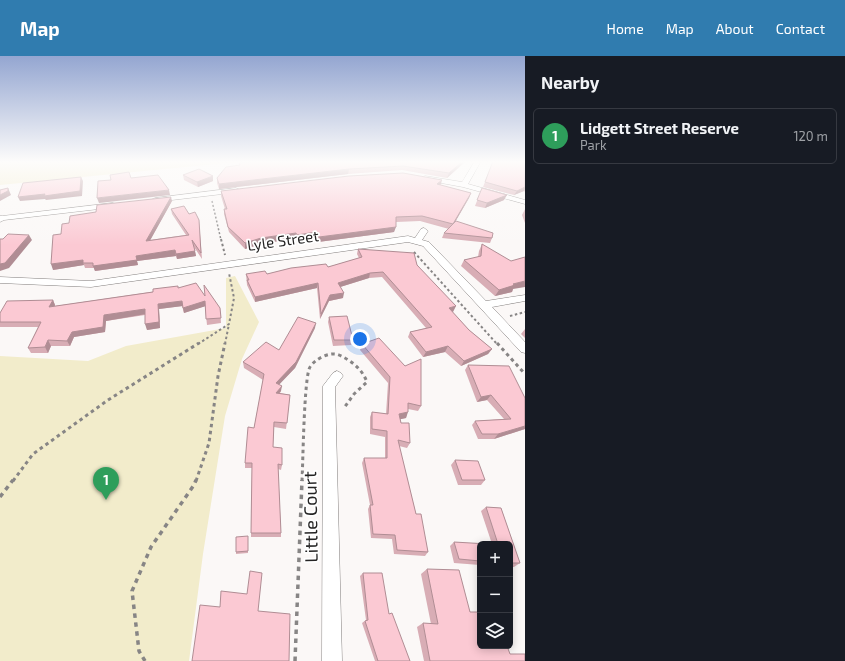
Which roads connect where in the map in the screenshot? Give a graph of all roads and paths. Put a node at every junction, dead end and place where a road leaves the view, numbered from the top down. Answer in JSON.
{"nodes":[{"id":1,"x":244,"y":189,"type":"edge"},
{"id":2,"x":479,"y":189,"type":"edge"},
{"id":3,"x":211,"y":197,"type":"dead end"},
{"id":4,"x":143,"y":201,"type":"edge"},
{"id":5,"x":525,"y":202,"type":"edge"},
{"id":6,"x":120,"y":204,"type":"edge"},
{"id":7,"x":1,"y":219,"type":"edge"},
{"id":8,"x":424,"y":231,"type":"dead end"},
{"id":9,"x":417,"y":242,"type":"junction"},
{"id":10,"x":411,"y":250,"type":"dead end"},
{"id":11,"x":227,"y":264,"type":"junction"},
{"id":12,"x":236,"y":271,"type":"dead end"},
{"id":13,"x":0,"y":280,"type":"edge"},
{"id":14,"x":525,"y":298,"type":"edge"},
{"id":15,"x":483,"y":305,"type":"junction"},
{"id":16,"x":525,"y":312,"type":"edge"},
{"id":17,"x":521,"y":313,"type":"dead end"},
{"id":18,"x":229,"y":324,"type":"junction"},
{"id":19,"x":525,"y":349,"type":"edge"},
{"id":20,"x":525,"y":374,"type":"edge"},
{"id":21,"x":337,"y":376,"type":"dead end"},
{"id":22,"x":0,"y":497,"type":"edge"},
{"id":23,"x":146,"y":661,"type":"edge"},
{"id":24,"x":332,"y":661,"type":"edge"}],
"edges":[{"from":1,"to":4,"type":"street"},
{"from":2,"to":5,"type":"street"},
{"from":3,"to":11,"type":"path"},
{"from":6,"to":7,"type":"street"},
{"from":8,"to":9,"type":"street"},
{"from":9,"to":11,"type":"street","name":"Lyle Street"},
{"from":9,"to":15,"type":"street","name":"Lyle Street"},
{"from":10,"to":20,"type":"path"},
{"from":11,"to":13,"type":"street","name":"Lyle Street"},
{"from":12,"to":18,"type":"path"},
{"from":14,"to":15,"type":"street"},
{"from":15,"to":19,"type":"street","name":"Lyle Street"},
{"from":16,"to":17,"type":"path"},
{"from":18,"to":22,"type":"path"},
{"from":18,"to":23,"type":"path"},
{"from":21,"to":24,"type":"street","name":"Little Court"}]}
